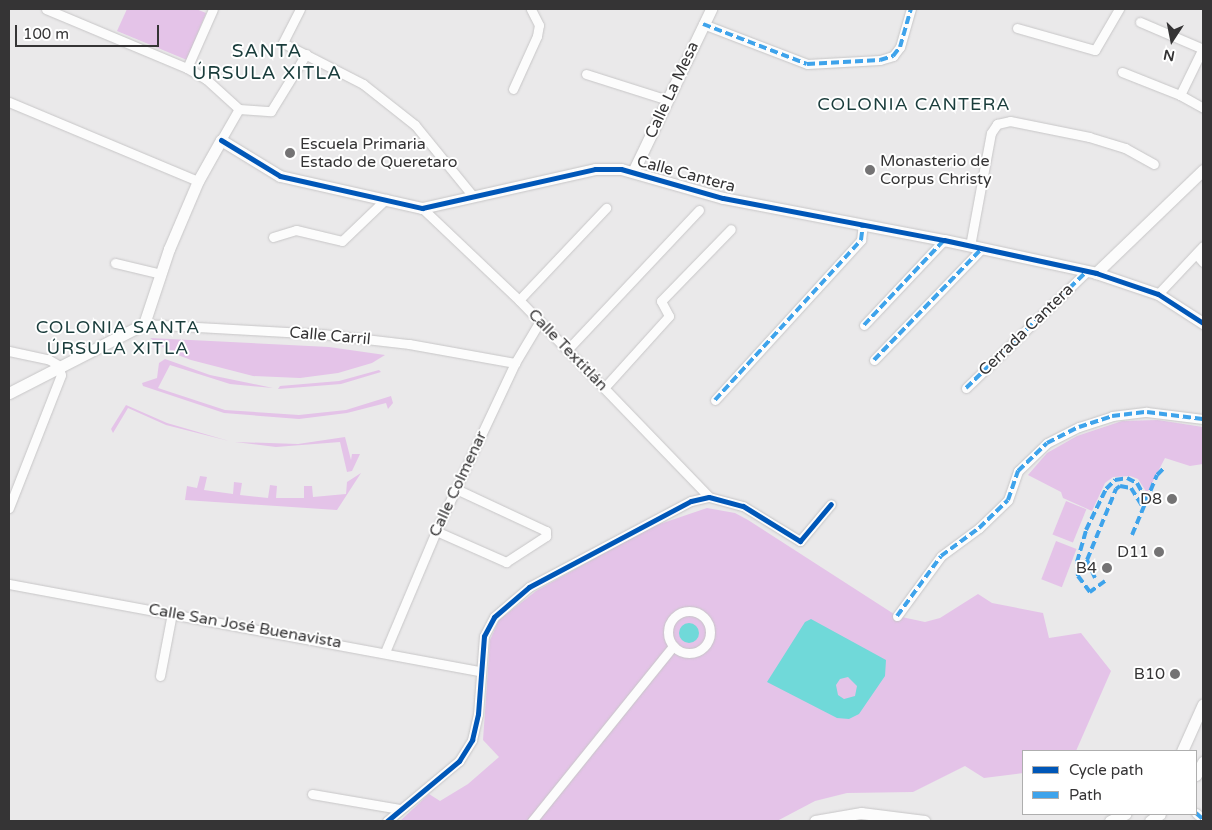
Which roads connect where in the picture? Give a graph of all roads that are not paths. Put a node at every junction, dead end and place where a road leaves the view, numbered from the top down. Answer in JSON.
{"nodes":[{"id":1,"x":46,"y":9,"type":"edge"},
{"id":2,"x":213,"y":9,"type":"edge"},
{"id":3,"x":300,"y":9,"type":"edge"},
{"id":4,"x":531,"y":9,"type":"edge"},
{"id":5,"x":711,"y":9,"type":"edge"},
{"id":6,"x":911,"y":9,"type":"edge"},
{"id":7,"x":1117,"y":9,"type":"edge"},
{"id":8,"x":1140,"y":22,"type":"dead end"},
{"id":9,"x":703,"y":24,"type":"junction"},
{"id":10,"x":1017,"y":28,"type":"dead end"},
{"id":11,"x":1203,"y":48,"type":"edge"},
{"id":12,"x":306,"y":54,"type":"junction"},
{"id":13,"x":187,"y":68,"type":"junction"},
{"id":14,"x":1122,"y":72,"type":"dead end"},
{"id":15,"x":586,"y":74,"type":"dead end"},
{"id":16,"x":512,"y":89,"type":"dead end"},
{"id":17,"x":1180,"y":94,"type":"junction"},
{"id":18,"x":668,"y":100,"type":"junction"},
{"id":19,"x":9,"y":102,"type":"edge"},
{"id":20,"x":1203,"y":108,"type":"edge"},
{"id":21,"x":238,"y":110,"type":"junction"},
{"id":22,"x":221,"y":140,"type":"junction"},
{"id":23,"x":1154,"y":164,"type":"dead end"},
{"id":24,"x":1203,"y":170,"type":"edge"},
{"id":25,"x":633,"y":172,"type":"junction"},
{"id":26,"x":198,"y":181,"type":"junction"},
{"id":27,"x":472,"y":195,"type":"junction"},
{"id":28,"x":386,"y":199,"type":"junction"},
{"id":29,"x":422,"y":208,"type":"junction"},
{"id":30,"x":606,"y":208,"type":"dead end"},
{"id":31,"x":699,"y":210,"type":"dead end"},
{"id":32,"x":863,"y":224,"type":"junction"},
{"id":33,"x":731,"y":229,"type":"dead end"},
{"id":34,"x":273,"y":237,"type":"dead end"},
{"id":35,"x":944,"y":240,"type":"junction"},
{"id":36,"x":970,"y":246,"type":"junction"},
{"id":37,"x":1203,"y":246,"type":"edge"},
{"id":38,"x":982,"y":248,"type":"junction"},
{"id":39,"x":1196,"y":254,"type":"junction"},
{"id":40,"x":1203,"y":262,"type":"edge"},
{"id":41,"x":115,"y":263,"type":"dead end"},
{"id":42,"x":1092,"y":272,"type":"junction"},
{"id":43,"x":161,"y":274,"type":"junction"},
{"id":44,"x":1158,"y":294,"type":"junction"},
{"id":45,"x":519,"y":300,"type":"junction"},
{"id":46,"x":540,"y":321,"type":"junction"},
{"id":47,"x":1203,"y":323,"type":"edge"},
{"id":48,"x":144,"y":324,"type":"junction"},
{"id":49,"x":864,"y":325,"type":"dead end"},
{"id":50,"x":568,"y":349,"type":"junction"},
{"id":51,"x":9,"y":351,"type":"edge"},
{"id":52,"x":874,"y":360,"type":"dead end"},
{"id":53,"x":515,"y":363,"type":"junction"},
{"id":54,"x":58,"y":365,"type":"junction"},
{"id":55,"x":604,"y":388,"type":"junction"},
{"id":56,"x":966,"y":388,"type":"dead end"},
{"id":57,"x":9,"y":393,"type":"edge"},
{"id":58,"x":715,"y":400,"type":"dead end"},
{"id":59,"x":1203,"y":419,"type":"edge"},
{"id":60,"x":456,"y":489,"type":"junction"},
{"id":61,"x":709,"y":497,"type":"junction"},
{"id":62,"x":831,"y":504,"type":"dead end"},
{"id":63,"x":9,"y":508,"type":"edge"},
{"id":64,"x":436,"y":532,"type":"junction"},
{"id":65,"x":9,"y":584,"type":"edge"},
{"id":66,"x":172,"y":613,"type":"junction"},
{"id":67,"x":897,"y":616,"type":"dead end"},
{"id":68,"x":673,"y":646,"type":"junction"},
{"id":69,"x":385,"y":652,"type":"junction"},
{"id":70,"x":480,"y":671,"type":"junction"},
{"id":71,"x":160,"y":676,"type":"dead end"},
{"id":72,"x":1203,"y":704,"type":"edge"},
{"id":73,"x":1182,"y":750,"type":"edge"},
{"id":74,"x":1203,"y":762,"type":"edge"},
{"id":75,"x":1197,"y":773,"type":"edge"},
{"id":76,"x":312,"y":794,"type":"dead end"},
{"id":77,"x":400,"y":809,"type":"junction"},
{"id":78,"x":1123,"y":815,"type":"edge"},
{"id":79,"x":387,"y":821,"type":"edge"},
{"id":80,"x":532,"y":821,"type":"edge"},
{"id":81,"x":818,"y":821,"type":"edge"},
{"id":82,"x":924,"y":821,"type":"edge"},
{"id":83,"x":1110,"y":821,"type":"edge"}],
"edges":[{"from":1,"to":13,"type":"street"},
{"from":2,"to":13,"type":"street"},
{"from":3,"to":12,"type":"street"},
{"from":4,"to":16,"type":"street"},
{"from":5,"to":9,"type":"street","name":"Calle La Mesa"},
{"from":6,"to":9,"type":"street"},
{"from":7,"to":10,"type":"street"},
{"from":8,"to":11,"type":"street"},
{"from":9,"to":18,"type":"street","name":"Calle La Mesa"},
{"from":11,"to":17,"type":"street"},
{"from":12,"to":21,"type":"street"},
{"from":12,"to":27,"type":"street"},
{"from":13,"to":21,"type":"street"},
{"from":14,"to":17,"type":"street"},
{"from":15,"to":18,"type":"street"},
{"from":17,"to":20,"type":"street"},
{"from":18,"to":25,"type":"street","name":"Calle La Mesa"},
{"from":19,"to":26,"type":"street"},
{"from":21,"to":22,"type":"street"},
{"from":22,"to":26,"type":"street"},
{"from":22,"to":28,"type":"street","name":"Calle Cantera"},
{"from":23,"to":36,"type":"street"},
{"from":24,"to":42,"type":"street"},
{"from":25,"to":27,"type":"street","name":"Calle Cantera"},
{"from":25,"to":32,"type":"street","name":"Calle Cantera"},
{"from":26,"to":43,"type":"street"},
{"from":27,"to":29,"type":"street","name":"Calle Cantera"},
{"from":28,"to":29,"type":"street","name":"Calle Cantera"},
{"from":28,"to":34,"type":"street"},
{"from":29,"to":45,"type":"street","name":"Calle Textitlán"},
{"from":30,"to":45,"type":"street"},
{"from":31,"to":50,"type":"street"},
{"from":32,"to":35,"type":"street","name":"Calle Cantera"},
{"from":32,"to":58,"type":"street"},
{"from":33,"to":55,"type":"street"},
{"from":35,"to":36,"type":"street","name":"Calle Cantera"},
{"from":35,"to":49,"type":"street"},
{"from":36,"to":38,"type":"street","name":"Calle Cantera"},
{"from":37,"to":39,"type":"street"},
{"from":38,"to":42,"type":"street","name":"Calle Cantera"},
{"from":38,"to":52,"type":"street"},
{"from":39,"to":40,"type":"street"},
{"from":39,"to":44,"type":"street"},
{"from":41,"to":43,"type":"street"},
{"from":42,"to":44,"type":"street","name":"Calle Cantera"},
{"from":42,"to":56,"type":"street","name":"Cerrada Cantera"},
{"from":43,"to":48,"type":"street"},
{"from":44,"to":47,"type":"street","name":"Calle Cantera"},
{"from":45,"to":46,"type":"street","name":"Calle Textitlán"},
{"from":46,"to":50,"type":"street","name":"Calle Textitlán"},
{"from":46,"to":53,"type":"street","name":"Calle Colmenar"},
{"from":48,"to":53,"type":"street","name":"Calle Carril"},
{"from":48,"to":54,"type":"street"},
{"from":50,"to":55,"type":"street","name":"Calle Textitlán"},
{"from":51,"to":54,"type":"street"},
{"from":53,"to":60,"type":"street","name":"Calle Colmenar"},
{"from":54,"to":57,"type":"street"},
{"from":54,"to":63,"type":"street"},
{"from":55,"to":61,"type":"street","name":"Calle Textitlán"},
{"from":59,"to":67,"type":"street"},
{"from":60,"to":64,"type":"street","name":"Calle Colmenar"},
{"from":60,"to":64,"type":"street"},
{"from":61,"to":62,"type":"street"},
{"from":61,"to":70,"type":"street"},
{"from":64,"to":69,"type":"street","name":"Calle Colmenar"},
{"from":65,"to":66,"type":"street","name":"Calle San José Buenavista"},
{"from":66,"to":69,"type":"street","name":"Calle San José Buenavista"},
{"from":66,"to":71,"type":"street"},
{"from":68,"to":68,"type":"street"},
{"from":68,"to":80,"type":"street"},
{"from":69,"to":70,"type":"street","name":"Calle San José Buenavista"},
{"from":70,"to":77,"type":"street"},
{"from":72,"to":73,"type":"street"},
{"from":74,"to":75,"type":"street"},
{"from":76,"to":77,"type":"street"},
{"from":77,"to":79,"type":"street"},
{"from":78,"to":83,"type":"street"},
{"from":81,"to":82,"type":"street"}]}
